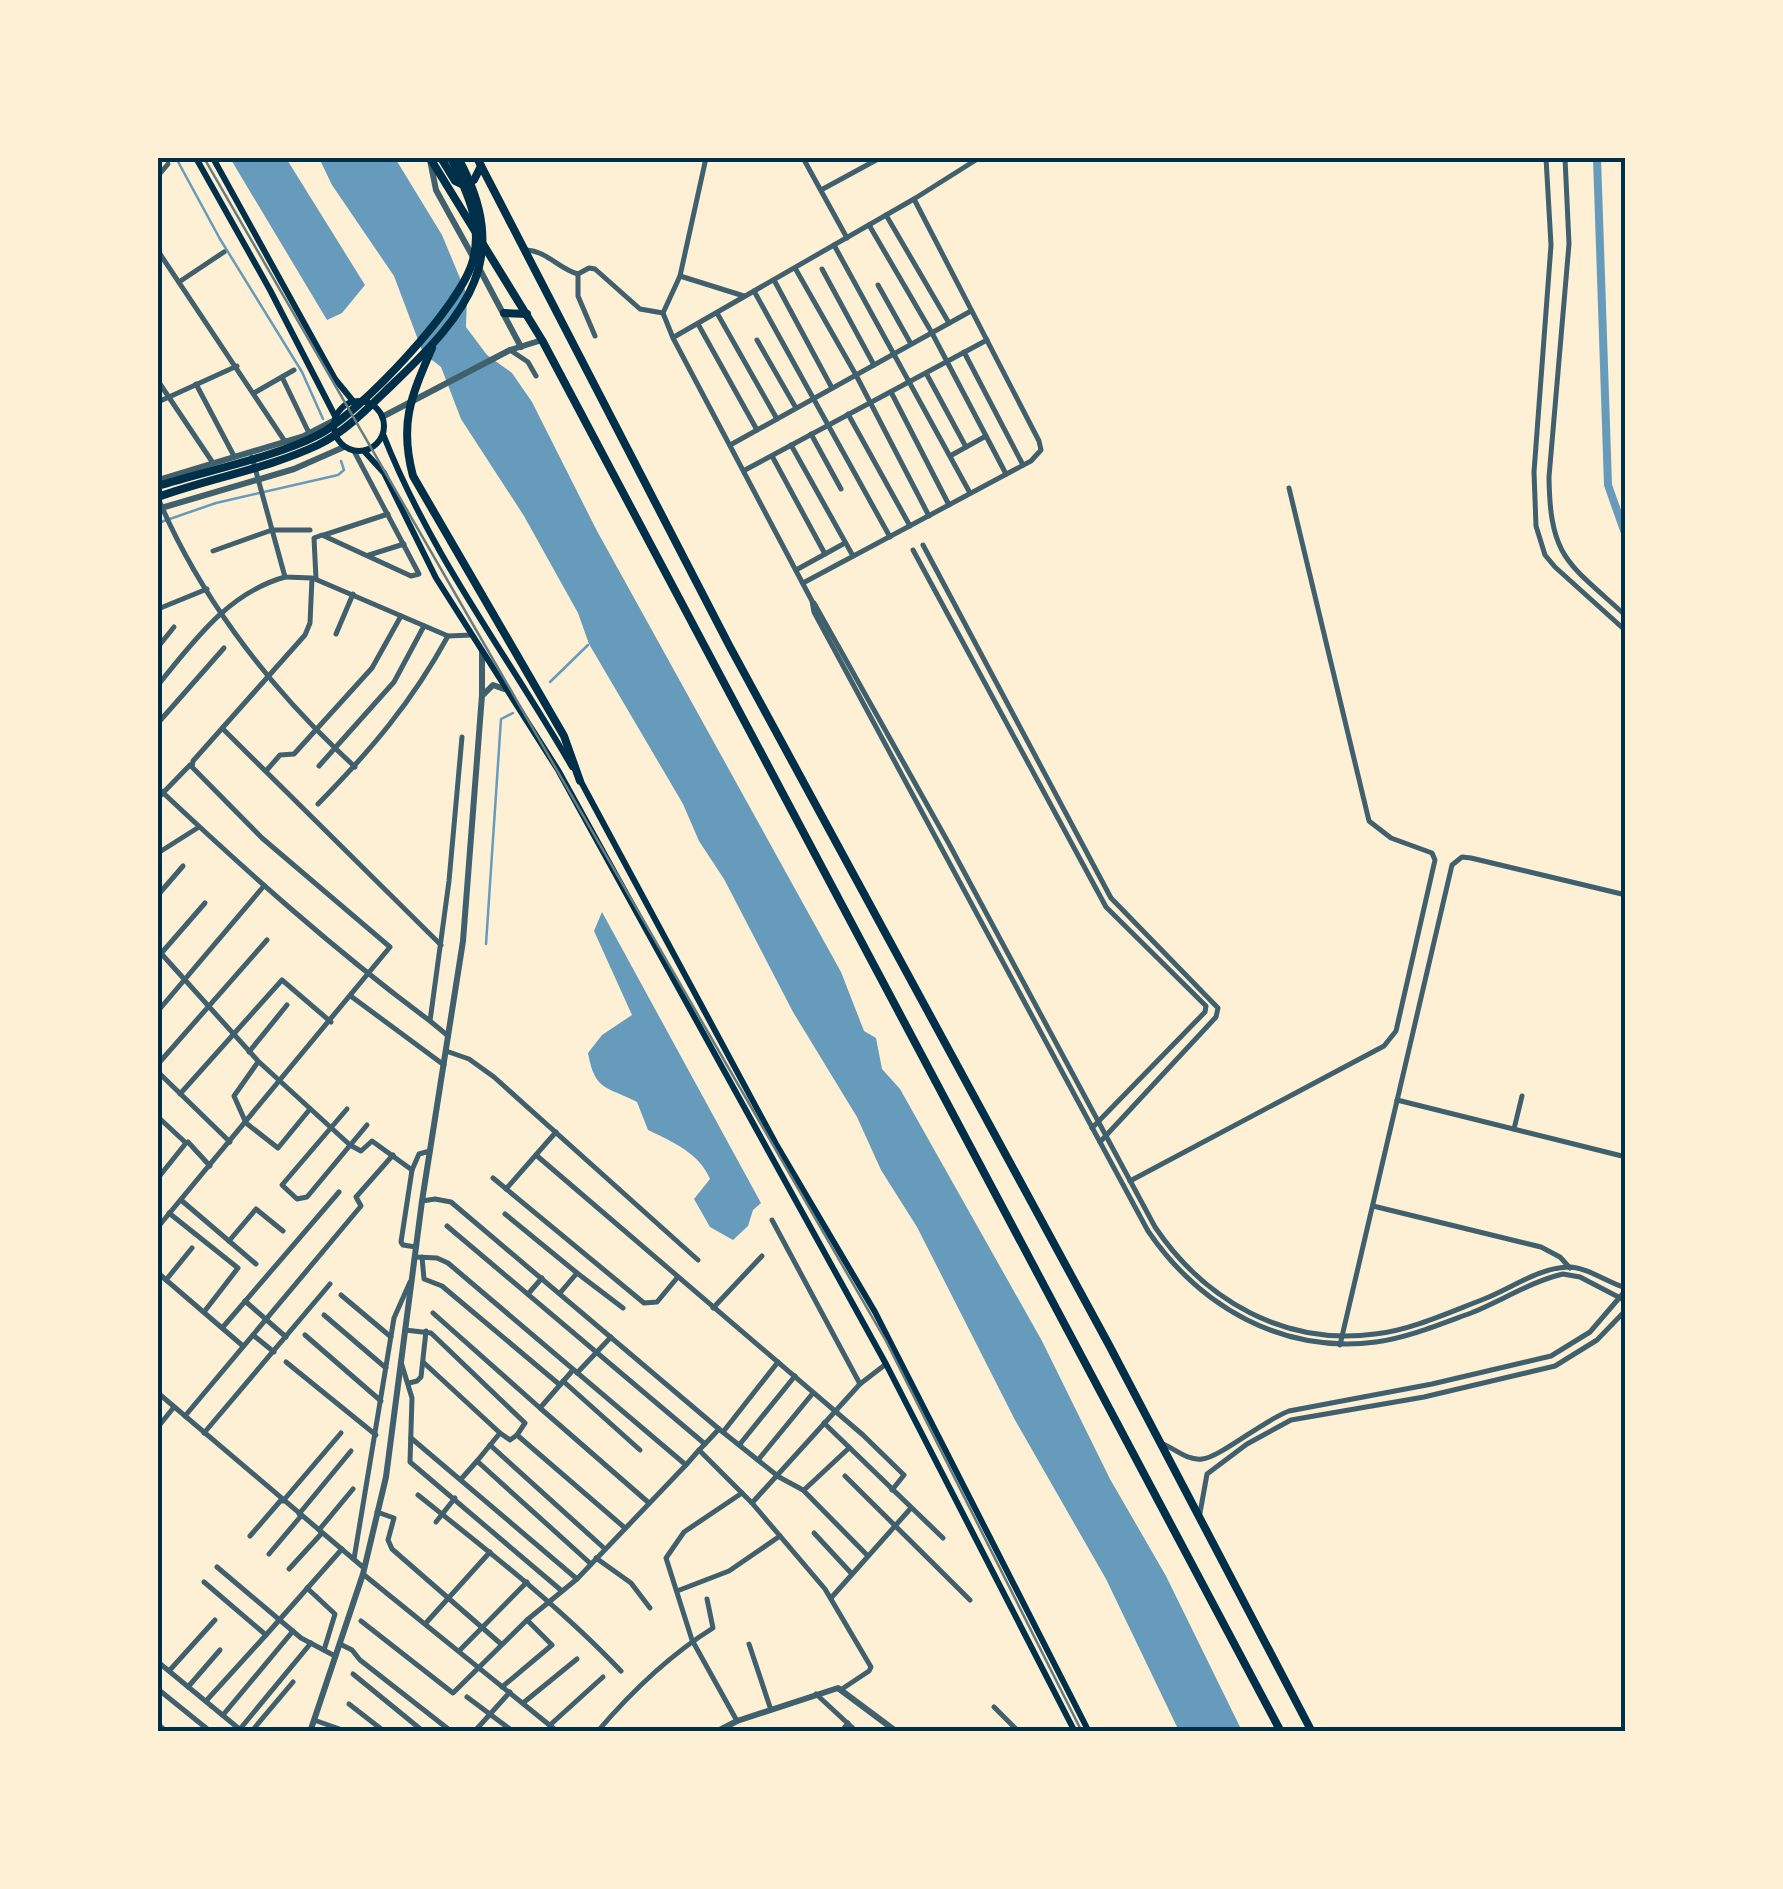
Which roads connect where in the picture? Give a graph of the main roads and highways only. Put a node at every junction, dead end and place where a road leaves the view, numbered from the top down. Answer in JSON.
{"nodes":[{"id":1,"x":196,"y":158,"type":"edge"},
{"id":2,"x":212,"y":158,"type":"edge"},
{"id":3,"x":430,"y":158,"type":"edge"},
{"id":4,"x":441,"y":158,"type":"edge"},
{"id":5,"x":455,"y":158,"type":"edge"},
{"id":6,"x":479,"y":162,"type":"edge"},
{"id":7,"x":504,"y":312,"type":"road end"},
{"id":8,"x":527,"y":314,"type":"junction"},
{"id":9,"x":434,"y":344,"type":"junction"},
{"id":10,"x":354,"y":401,"type":"junction"},
{"id":11,"x":334,"y":418,"type":"junction"},
{"id":12,"x":382,"y":434,"type":"junction"},
{"id":13,"x":364,"y":451,"type":"junction"},
{"id":14,"x":158,"y":483,"type":"edge"},
{"id":15,"x":158,"y":496,"type":"edge"},
{"id":16,"x":580,"y":781,"type":"junction"},
{"id":17,"x":1075,"y":1732,"type":"edge"},
{"id":18,"x":1090,"y":1732,"type":"edge"},
{"id":19,"x":1281,"y":1732,"type":"edge"},
{"id":20,"x":1312,"y":1732,"type":"edge"}],
"edges":[{"from":1,"to":11,"type":"main road"},
{"from":2,"to":10,"type":"main road"},
{"from":3,"to":8,"type":"highway"},
{"from":4,"to":6,"type":"highway"},
{"from":5,"to":9,"type":"highway"},
{"from":5,"to":14,"type":"highway"},
{"from":6,"to":20,"type":"highway"},
{"from":7,"to":8,"type":"highway"},
{"from":8,"to":19,"type":"highway"},
{"from":9,"to":15,"type":"highway"},
{"from":9,"to":16,"type":"highway"},
{"from":10,"to":11,"type":"main road"},
{"from":10,"to":12,"type":"main road"},
{"from":11,"to":13,"type":"main road"},
{"from":12,"to":13,"type":"main road"},
{"from":12,"to":16,"type":"main road"},
{"from":13,"to":17,"type":"main road"},
{"from":16,"to":18,"type":"main road"}]}
